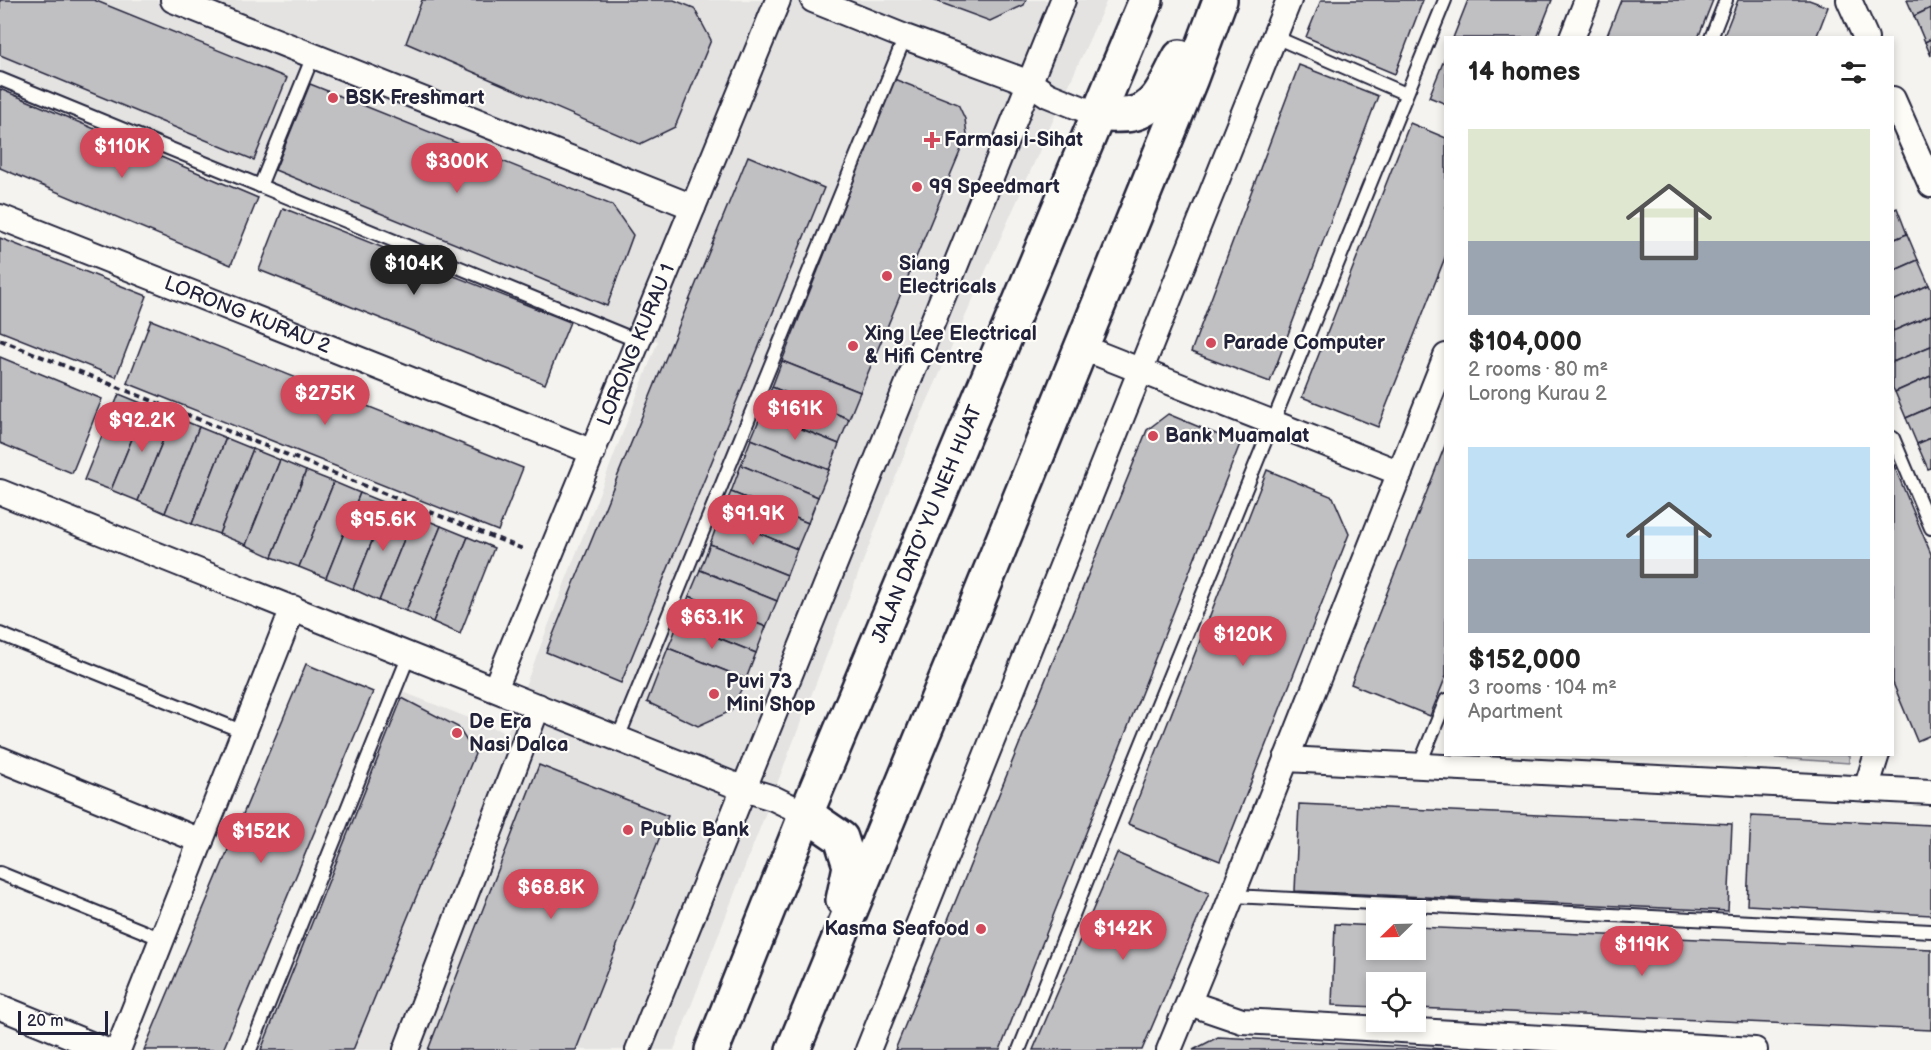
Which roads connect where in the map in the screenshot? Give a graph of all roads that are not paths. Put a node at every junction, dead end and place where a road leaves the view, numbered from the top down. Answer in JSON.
{"nodes":[{"id":1,"x":173,"y":0,"type":"edge"},
{"id":2,"x":778,"y":0,"type":"edge"},
{"id":3,"x":813,"y":0,"type":"edge"},
{"id":4,"x":1063,"y":0,"type":"edge"},
{"id":5,"x":1146,"y":0,"type":"edge"},
{"id":6,"x":1211,"y":0,"type":"edge"},
{"id":7,"x":1220,"y":0,"type":"edge"},
{"id":8,"x":1289,"y":0,"type":"edge"},
{"id":9,"x":1445,"y":0,"type":"edge"},
{"id":10,"x":1587,"y":0,"type":"edge"},
{"id":11,"x":1726,"y":0,"type":"edge"},
{"id":12,"x":1849,"y":0,"type":"edge"},
{"id":13,"x":1573,"y":36,"type":"edge"},
{"id":14,"x":1712,"y":36,"type":"edge"},
{"id":15,"x":1865,"y":36,"type":"edge"},
{"id":16,"x":1275,"y":37,"type":"junction"},
{"id":17,"x":905,"y":38,"type":"junction"},
{"id":18,"x":313,"y":56,"type":"junction"},
{"id":19,"x":0,"y":79,"type":"edge"},
{"id":20,"x":1030,"y":83,"type":"junction"},
{"id":21,"x":1406,"y":94,"type":"junction"},
{"id":22,"x":1894,"y":101,"type":"edge"},
{"id":23,"x":1098,"y":116,"type":"junction"},
{"id":24,"x":1931,"y":185,"type":"edge"},
{"id":25,"x":261,"y":186,"type":"junction"},
{"id":26,"x":693,"y":207,"type":"junction"},
{"id":27,"x":0,"y":217,"type":"edge"},
{"id":28,"x":638,"y":340,"type":"junction"},
{"id":29,"x":1081,"y":347,"type":"junction"},
{"id":30,"x":1444,"y":361,"type":"edge"},
{"id":31,"x":1140,"y":370,"type":"junction"},
{"id":32,"x":1272,"y":423,"type":"junction"},
{"id":33,"x":1894,"y":440,"type":"edge"},
{"id":34,"x":593,"y":452,"type":"junction"},
{"id":35,"x":1400,"y":473,"type":"junction"},
{"id":36,"x":0,"y":492,"type":"edge"},
{"id":37,"x":1931,"y":528,"type":"edge"},
{"id":38,"x":292,"y":608,"type":"junction"},
{"id":39,"x":0,"y":634,"type":"edge"},
{"id":40,"x":409,"y":655,"type":"junction"},
{"id":41,"x":495,"y":689,"type":"junction"},
{"id":42,"x":1444,"y":705,"type":"edge"},
{"id":43,"x":538,"y":706,"type":"junction"},
{"id":44,"x":244,"y":732,"type":"junction"},
{"id":45,"x":618,"y":738,"type":"junction"},
{"id":46,"x":1876,"y":756,"type":"edge"},
{"id":47,"x":0,"y":759,"type":"edge"},
{"id":48,"x":1286,"y":759,"type":"junction"},
{"id":49,"x":1579,"y":765,"type":"edge"},
{"id":50,"x":1419,"y":766,"type":"junction"},
{"id":51,"x":744,"y":789,"type":"junction"},
{"id":52,"x":1866,"y":789,"type":"junction"},
{"id":53,"x":1931,"y":792,"type":"edge"},
{"id":54,"x":806,"y":814,"type":"junction"},
{"id":55,"x":201,"y":841,"type":"junction"},
{"id":56,"x":0,"y":873,"type":"edge"},
{"id":57,"x":1232,"y":896,"type":"junction"},
{"id":58,"x":1931,"y":931,"type":"edge"},
{"id":59,"x":162,"y":939,"type":"junction"},
{"id":60,"x":831,"y":956,"type":"junction"},
{"id":61,"x":1189,"y":1003,"type":"junction"},
{"id":62,"x":0,"y":1007,"type":"edge"},
{"id":63,"x":105,"y":1050,"type":"edge"},
{"id":64,"x":118,"y":1050,"type":"edge"},
{"id":65,"x":250,"y":1050,"type":"edge"},
{"id":66,"x":406,"y":1050,"type":"edge"},
{"id":67,"x":638,"y":1050,"type":"edge"},
{"id":68,"x":712,"y":1050,"type":"edge"},
{"id":69,"x":793,"y":1050,"type":"edge"},
{"id":70,"x":868,"y":1050,"type":"edge"},
{"id":71,"x":1019,"y":1050,"type":"edge"},
{"id":72,"x":1169,"y":1050,"type":"edge"},
{"id":73,"x":1755,"y":1050,"type":"edge"}],
"edges":[{"from":1,"to":18,"type":"street"},
{"from":2,"to":26,"type":"street","name":"LORONG KURAU 1"},
{"from":3,"to":17,"type":"street"},
{"from":4,"to":20,"type":"street"},
{"from":5,"to":23,"type":"main road","name":"JALAN DATO' YU NEH HUAT"},
{"from":6,"to":23,"type":"main road"},
{"from":7,"to":29,"type":"main road"},
{"from":8,"to":16,"type":"street"},
{"from":9,"to":21,"type":"lane"},
{"from":10,"to":13,"type":"street"},
{"from":11,"to":14,"type":"lane"},
{"from":12,"to":15,"type":"street"},
{"from":16,"to":21,"type":"lane"},
{"from":16,"to":31,"type":"street"},
{"from":17,"to":20,"type":"street"},
{"from":17,"to":45,"type":"lane"},
{"from":18,"to":25,"type":"lane"},
{"from":18,"to":26,"type":"street"},
{"from":19,"to":25,"type":"lane"},
{"from":20,"to":23,"type":"street"},
{"from":20,"to":51,"type":"street"},
{"from":21,"to":32,"type":"lane"},
{"from":22,"to":24,"type":"street"},
{"from":23,"to":54,"type":"main road","name":"JALAN DATO' YU NEH HUAT"},
{"from":25,"to":28,"type":"lane"},
{"from":26,"to":28,"type":"street","name":"LORONG KURAU 1"},
{"from":27,"to":34,"type":"street","name":"LORONG KURAU 2"},
{"from":28,"to":34,"type":"street","name":"LORONG KURAU 1"},
{"from":29,"to":31,"type":"street"},
{"from":29,"to":60,"type":"main road"},
{"from":30,"to":35,"type":"street"},
{"from":31,"to":32,"type":"street"},
{"from":31,"to":70,"type":"street"},
{"from":32,"to":35,"type":"street"},
{"from":32,"to":71,"type":"lane"},
{"from":33,"to":37,"type":"lane"},
{"from":34,"to":41,"type":"street","name":"LORONG KURAU 1"},
{"from":35,"to":48,"type":"street"},
{"from":36,"to":38,"type":"street"},
{"from":38,"to":40,"type":"street"},
{"from":38,"to":44,"type":"street"},
{"from":39,"to":44,"type":"lane"},
{"from":40,"to":41,"type":"street"},
{"from":40,"to":65,"type":"lane"},
{"from":41,"to":43,"type":"street"},
{"from":42,"to":50,"type":"lane"},
{"from":43,"to":45,"type":"street"},
{"from":43,"to":66,"type":"street"},
{"from":44,"to":55,"type":"street"},
{"from":45,"to":51,"type":"street"},
{"from":46,"to":52,"type":"street"},
{"from":47,"to":55,"type":"street"},
{"from":48,"to":50,"type":"street"},
{"from":48,"to":57,"type":"street"},
{"from":49,"to":50,"type":"street"},
{"from":49,"to":52,"type":"street"},
{"from":51,"to":54,"type":"street"},
{"from":51,"to":67,"type":"street"},
{"from":52,"to":53,"type":"street"},
{"from":54,"to":60,"type":"main road"},
{"from":54,"to":68,"type":"main road","name":"JALAN DATO' YU NEH HUAT"},
{"from":55,"to":59,"type":"street"},
{"from":56,"to":59,"type":"lane"},
{"from":57,"to":58,"type":"lane"},
{"from":57,"to":61,"type":"street"},
{"from":59,"to":64,"type":"street"},
{"from":60,"to":69,"type":"main road"},
{"from":61,"to":72,"type":"street"},
{"from":61,"to":73,"type":"street"},
{"from":62,"to":63,"type":"street"}]}
